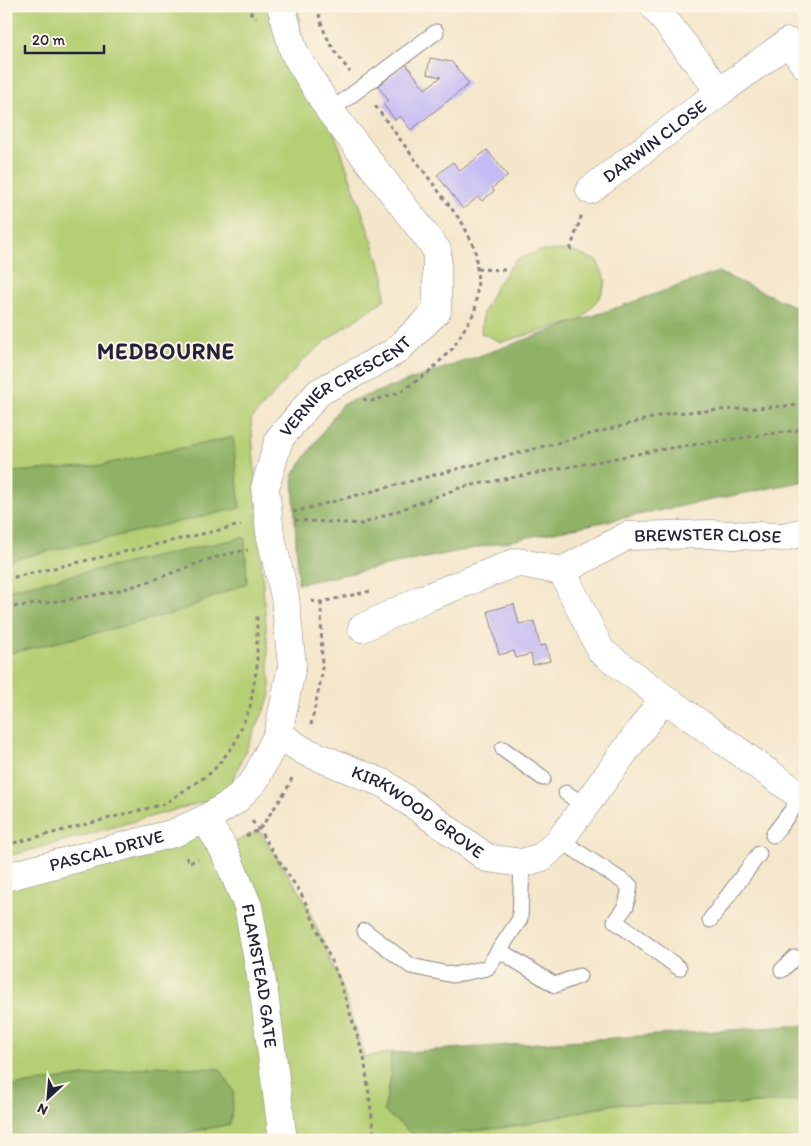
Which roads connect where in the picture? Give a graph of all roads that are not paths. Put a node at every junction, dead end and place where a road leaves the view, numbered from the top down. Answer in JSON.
{"nodes":[{"id":1,"x":281,"y":6,"type":"edge"},
{"id":2,"x":654,"y":6,"type":"edge"},
{"id":3,"x":436,"y":32,"type":"dead end"},
{"id":4,"x":796,"y":36,"type":"edge"},
{"id":5,"x":805,"y":65,"type":"edge"},
{"id":6,"x":720,"y":92,"type":"junction"},
{"id":7,"x":330,"y":110,"type":"junction"},
{"id":8,"x":590,"y":190,"type":"road end"},
{"id":9,"x":805,"y":532,"type":"edge"},
{"id":10,"x":562,"y":571,"type":"junction"},
{"id":11,"x":362,"y":628,"type":"dead end"},
{"id":12,"x":664,"y":698,"type":"junction"},
{"id":13,"x":278,"y":734,"type":"junction"},
{"id":14,"x":503,"y":748,"type":"dead end"},
{"id":15,"x":543,"y":778,"type":"dead end"},
{"id":16,"x":804,"y":796,"type":"edge"},
{"id":17,"x":206,"y":820,"type":"junction"},
{"id":18,"x":773,"y":835,"type":"dead end"},
{"id":19,"x":560,"y":840,"type":"junction"},
{"id":20,"x":759,"y":854,"type":"dead end"},
{"id":21,"x":522,"y":863,"type":"junction"},
{"id":22,"x":6,"y":877,"type":"edge"},
{"id":23,"x":710,"y":920,"type":"dead end"},
{"id":24,"x":365,"y":931,"type":"dead end"},
{"id":25,"x":499,"y":950,"type":"junction"},
{"id":26,"x":805,"y":958,"type":"edge"},
{"id":27,"x":679,"y":968,"type":"dead end"},
{"id":28,"x":782,"y":970,"type":"dead end"},
{"id":29,"x":579,"y":976,"type":"dead end"},
{"id":30,"x":283,"y":1140,"type":"edge"}],
"edges":[{"from":1,"to":7,"type":"street","name":"VERNIER CRESCENT"},
{"from":2,"to":6,"type":"street","name":"DARWIN CLOSE"},
{"from":3,"to":7,"type":"lane"},
{"from":4,"to":5,"type":"street","name":"DARWIN CLOSE"},
{"from":4,"to":6,"type":"street","name":"DARWIN CLOSE"},
{"from":6,"to":8,"type":"street","name":"DARWIN CLOSE"},
{"from":7,"to":13,"type":"street","name":"VERNIER CRESCENT"},
{"from":9,"to":10,"type":"street","name":"BREWSTER CLOSE"},
{"from":10,"to":11,"type":"street"},
{"from":10,"to":12,"type":"street"},
{"from":12,"to":16,"type":"street"},
{"from":12,"to":19,"type":"street","name":"KIRKWOOD GROVE"},
{"from":13,"to":17,"type":"street","name":"VERNIER CRESCENT"},
{"from":13,"to":21,"type":"street","name":"KIRKWOOD GROVE"},
{"from":14,"to":15,"type":"lane"},
{"from":16,"to":18,"type":"lane"},
{"from":17,"to":22,"type":"street","name":"PASCAL DRIVE"},
{"from":17,"to":30,"type":"street","name":"FLAMSTEAD GATE"},
{"from":19,"to":21,"type":"street","name":"KIRKWOOD GROVE"},
{"from":19,"to":27,"type":"lane"},
{"from":20,"to":23,"type":"lane"},
{"from":21,"to":25,"type":"lane"},
{"from":24,"to":25,"type":"lane"},
{"from":25,"to":29,"type":"lane"},
{"from":26,"to":28,"type":"lane"}]}
